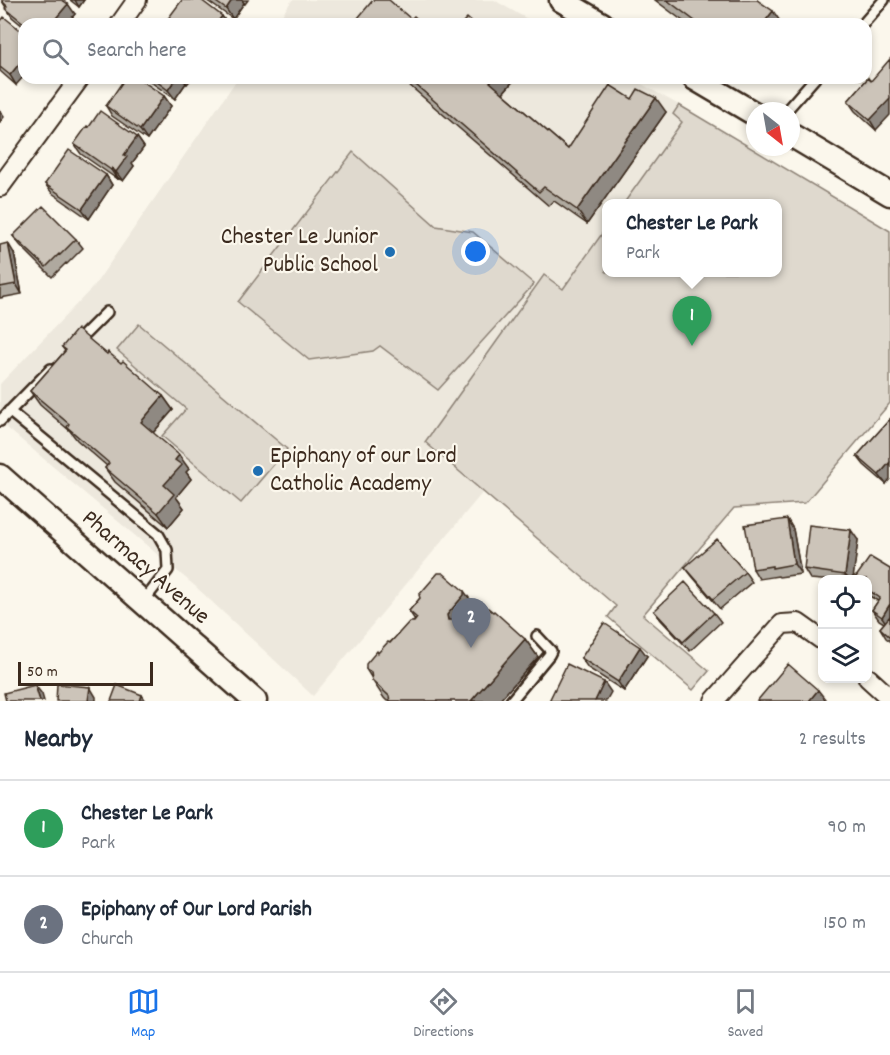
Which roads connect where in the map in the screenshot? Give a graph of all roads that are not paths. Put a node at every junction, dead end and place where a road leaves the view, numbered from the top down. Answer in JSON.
{"nodes":[{"id":1,"x":137,"y":0,"type":"edge"},
{"id":2,"x":884,"y":0,"type":"edge"},
{"id":3,"x":570,"y":2,"type":"edge"},
{"id":4,"x":124,"y":18,"type":"edge"},
{"id":5,"x":593,"y":18,"type":"edge"},
{"id":6,"x":868,"y":18,"type":"edge"},
{"id":7,"x":76,"y":84,"type":"edge"},
{"id":8,"x":704,"y":84,"type":"edge"},
{"id":9,"x":810,"y":84,"type":"edge"},
{"id":10,"x":794,"y":102,"type":"edge"},
{"id":11,"x":746,"y":109,"type":"edge"},
{"id":12,"x":800,"y":140,"type":"edge"},
{"id":13,"x":0,"y":187,"type":"edge"},
{"id":14,"x":890,"y":194,"type":"edge"},
{"id":15,"x":107,"y":312,"type":"dead end"},
{"id":16,"x":66,"y":353,"type":"edge"},
{"id":17,"x":58,"y":362,"type":"edge"},
{"id":18,"x":9,"y":411,"type":"junction"},
{"id":19,"x":0,"y":421,"type":"edge"},
{"id":20,"x":0,"y":476,"type":"edge"},
{"id":21,"x":143,"y":602,"type":"junction"},
{"id":22,"x":537,"y":636,"type":"dead end"},
{"id":23,"x":818,"y":637,"type":"edge"},
{"id":24,"x":872,"y":682,"type":"edge"},
{"id":25,"x":890,"y":698,"type":"edge"},
{"id":26,"x":255,"y":701,"type":"edge"},
{"id":27,"x":512,"y":701,"type":"edge"},
{"id":28,"x":714,"y":701,"type":"edge"}],
"edges":[{"from":1,"to":4,"type":"street"},
{"from":2,"to":6,"type":"lane"},
{"from":3,"to":5,"type":"street"},
{"from":7,"to":13,"type":"street"},
{"from":8,"to":11,"type":"street"},
{"from":9,"to":10,"type":"lane"},
{"from":12,"to":14,"type":"street"},
{"from":15,"to":16,"type":"lane"},
{"from":17,"to":18,"type":"lane"},
{"from":18,"to":19,"type":"lane"},
{"from":18,"to":21,"type":"lane"},
{"from":20,"to":21,"type":"street","name":"Pharmacy Avenue"},
{"from":21,"to":26,"type":"street","name":"Pharmacy Avenue"},
{"from":22,"to":27,"type":"lane"},
{"from":23,"to":28,"type":"street"},
{"from":24,"to":25,"type":"street"}]}
